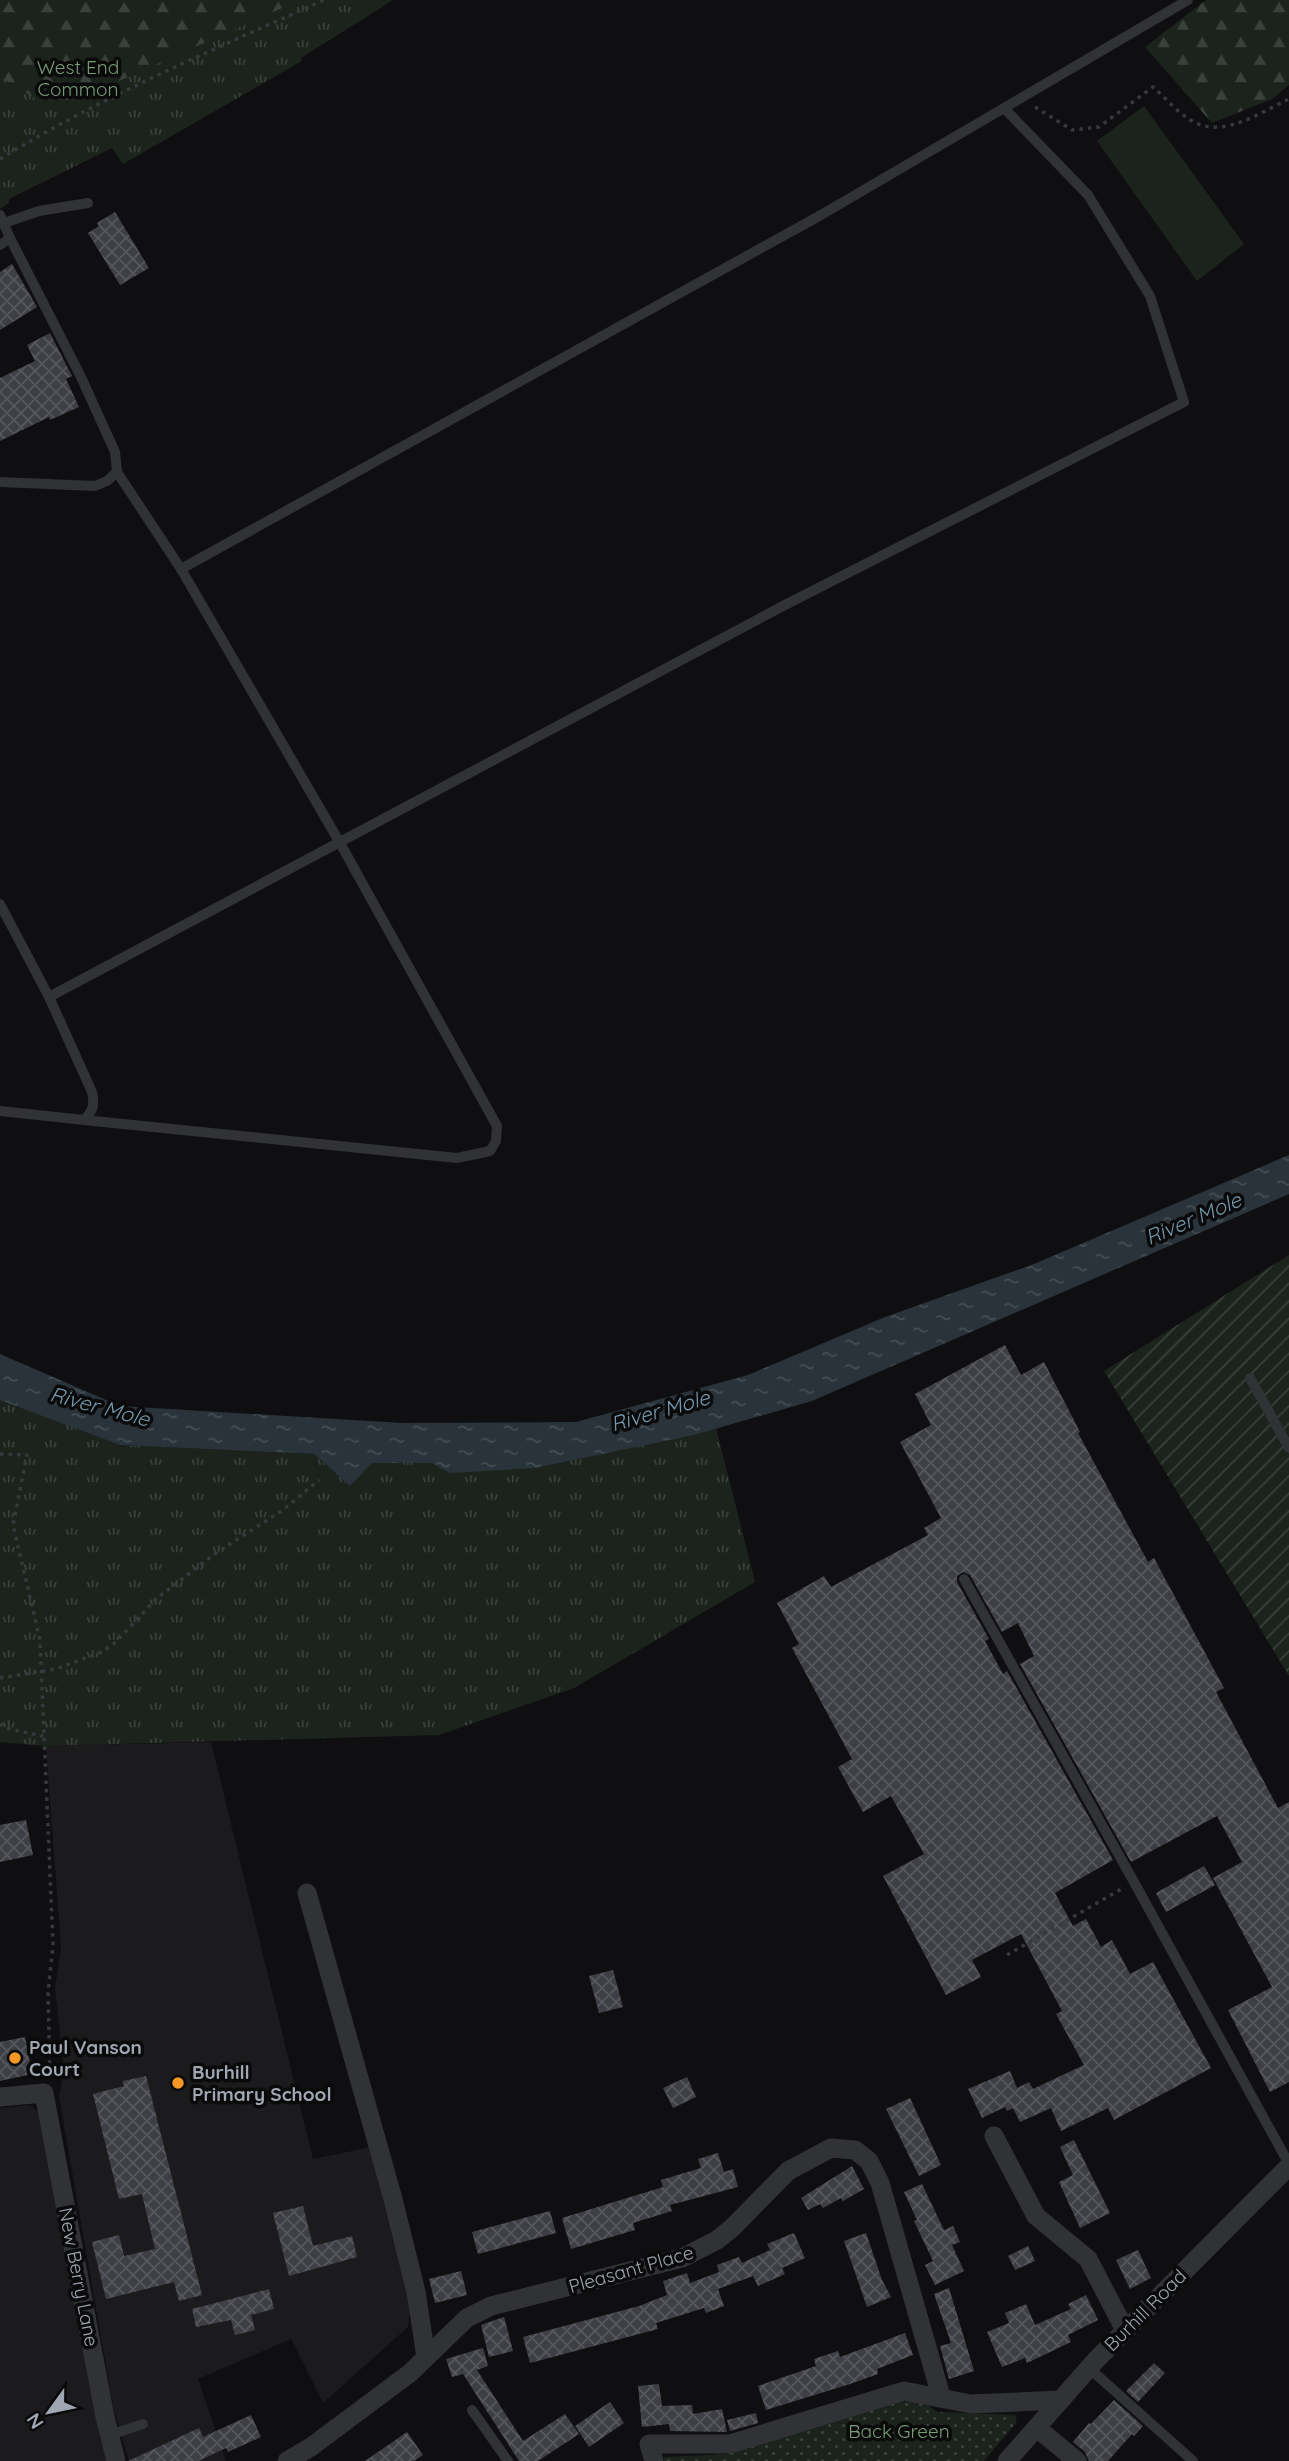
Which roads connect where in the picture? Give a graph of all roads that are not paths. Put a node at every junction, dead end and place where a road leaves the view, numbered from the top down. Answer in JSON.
{"nodes":[{"id":1,"x":1188,"y":0,"type":"edge"},
{"id":2,"x":1004,"y":108,"type":"junction"},
{"id":3,"x":88,"y":203,"type":"dead end"},
{"id":4,"x":2,"y":219,"type":"edge"},
{"id":5,"x":10,"y":238,"type":"junction"},
{"id":6,"x":0,"y":245,"type":"edge"},
{"id":7,"x":117,"y":472,"type":"junction"},
{"id":8,"x":0,"y":482,"type":"edge"},
{"id":9,"x":181,"y":569,"type":"junction"},
{"id":10,"x":340,"y":843,"type":"junction"},
{"id":11,"x":0,"y":904,"type":"edge"},
{"id":12,"x":49,"y":997,"type":"junction"},
{"id":13,"x":0,"y":1111,"type":"edge"},
{"id":14,"x":84,"y":1120,"type":"junction"},
{"id":15,"x":1250,"y":1378,"type":"dead end"},
{"id":16,"x":1289,"y":1448,"type":"edge"},
{"id":17,"x":964,"y":1579,"type":"dead end"},
{"id":18,"x":307,"y":1893,"type":"dead end"},
{"id":19,"x":0,"y":2097,"type":"edge"},
{"id":20,"x":994,"y":2136,"type":"dead end"},
{"id":21,"x":1289,"y":2165,"type":"edge"},
{"id":22,"x":1125,"y":2330,"type":"junction"},
{"id":23,"x":426,"y":2357,"type":"junction"},
{"id":24,"x":1089,"y":2368,"type":"junction"},
{"id":25,"x":939,"y":2398,"type":"junction"},
{"id":26,"x":1061,"y":2400,"type":"junction"},
{"id":27,"x":472,"y":2410,"type":"dead end"},
{"id":28,"x":143,"y":2424,"type":"dead end"},
{"id":29,"x":1037,"y":2428,"type":"junction"},
{"id":30,"x":110,"y":2435,"type":"junction"},
{"id":31,"x":116,"y":2461,"type":"edge"},
{"id":32,"x":287,"y":2461,"type":"edge"},
{"id":33,"x":508,"y":2461,"type":"edge"},
{"id":34,"x":654,"y":2461,"type":"edge"},
{"id":35,"x":1007,"y":2461,"type":"edge"},
{"id":36,"x":1077,"y":2461,"type":"edge"},
{"id":37,"x":1193,"y":2461,"type":"edge"}],
"edges":[{"from":1,"to":2,"type":"lane"},
{"from":2,"to":9,"type":"lane"},
{"from":2,"to":10,"type":"lane"},
{"from":3,"to":4,"type":"lane"},
{"from":4,"to":5,"type":"lane"},
{"from":5,"to":6,"type":"lane"},
{"from":5,"to":7,"type":"lane"},
{"from":7,"to":8,"type":"lane"},
{"from":7,"to":9,"type":"lane"},
{"from":9,"to":10,"type":"lane"},
{"from":10,"to":12,"type":"lane"},
{"from":10,"to":14,"type":"lane"},
{"from":11,"to":12,"type":"lane"},
{"from":12,"to":14,"type":"lane"},
{"from":13,"to":14,"type":"lane"},
{"from":15,"to":16,"type":"lane"},
{"from":17,"to":21,"type":"lane"},
{"from":18,"to":23,"type":"street"},
{"from":19,"to":30,"type":"street","name":"New Berry Lane"},
{"from":20,"to":22,"type":"street"},
{"from":21,"to":22,"type":"street","name":"Burhill Road"},
{"from":22,"to":24,"type":"street","name":"Burhill Road"},
{"from":23,"to":25,"type":"street","name":"Pleasant Place"},
{"from":23,"to":32,"type":"street","name":"Pleasant Place"},
{"from":24,"to":26,"type":"street","name":"Burhill Road"},
{"from":24,"to":37,"type":"lane"},
{"from":25,"to":26,"type":"street"},
{"from":25,"to":34,"type":"street"},
{"from":26,"to":29,"type":"street","name":"Burhill Road"},
{"from":27,"to":33,"type":"lane"},
{"from":28,"to":30,"type":"lane"},
{"from":29,"to":35,"type":"street","name":"Burhill Road"},
{"from":29,"to":36,"type":"street"},
{"from":30,"to":31,"type":"street","name":"New Berry Lane"}]}
